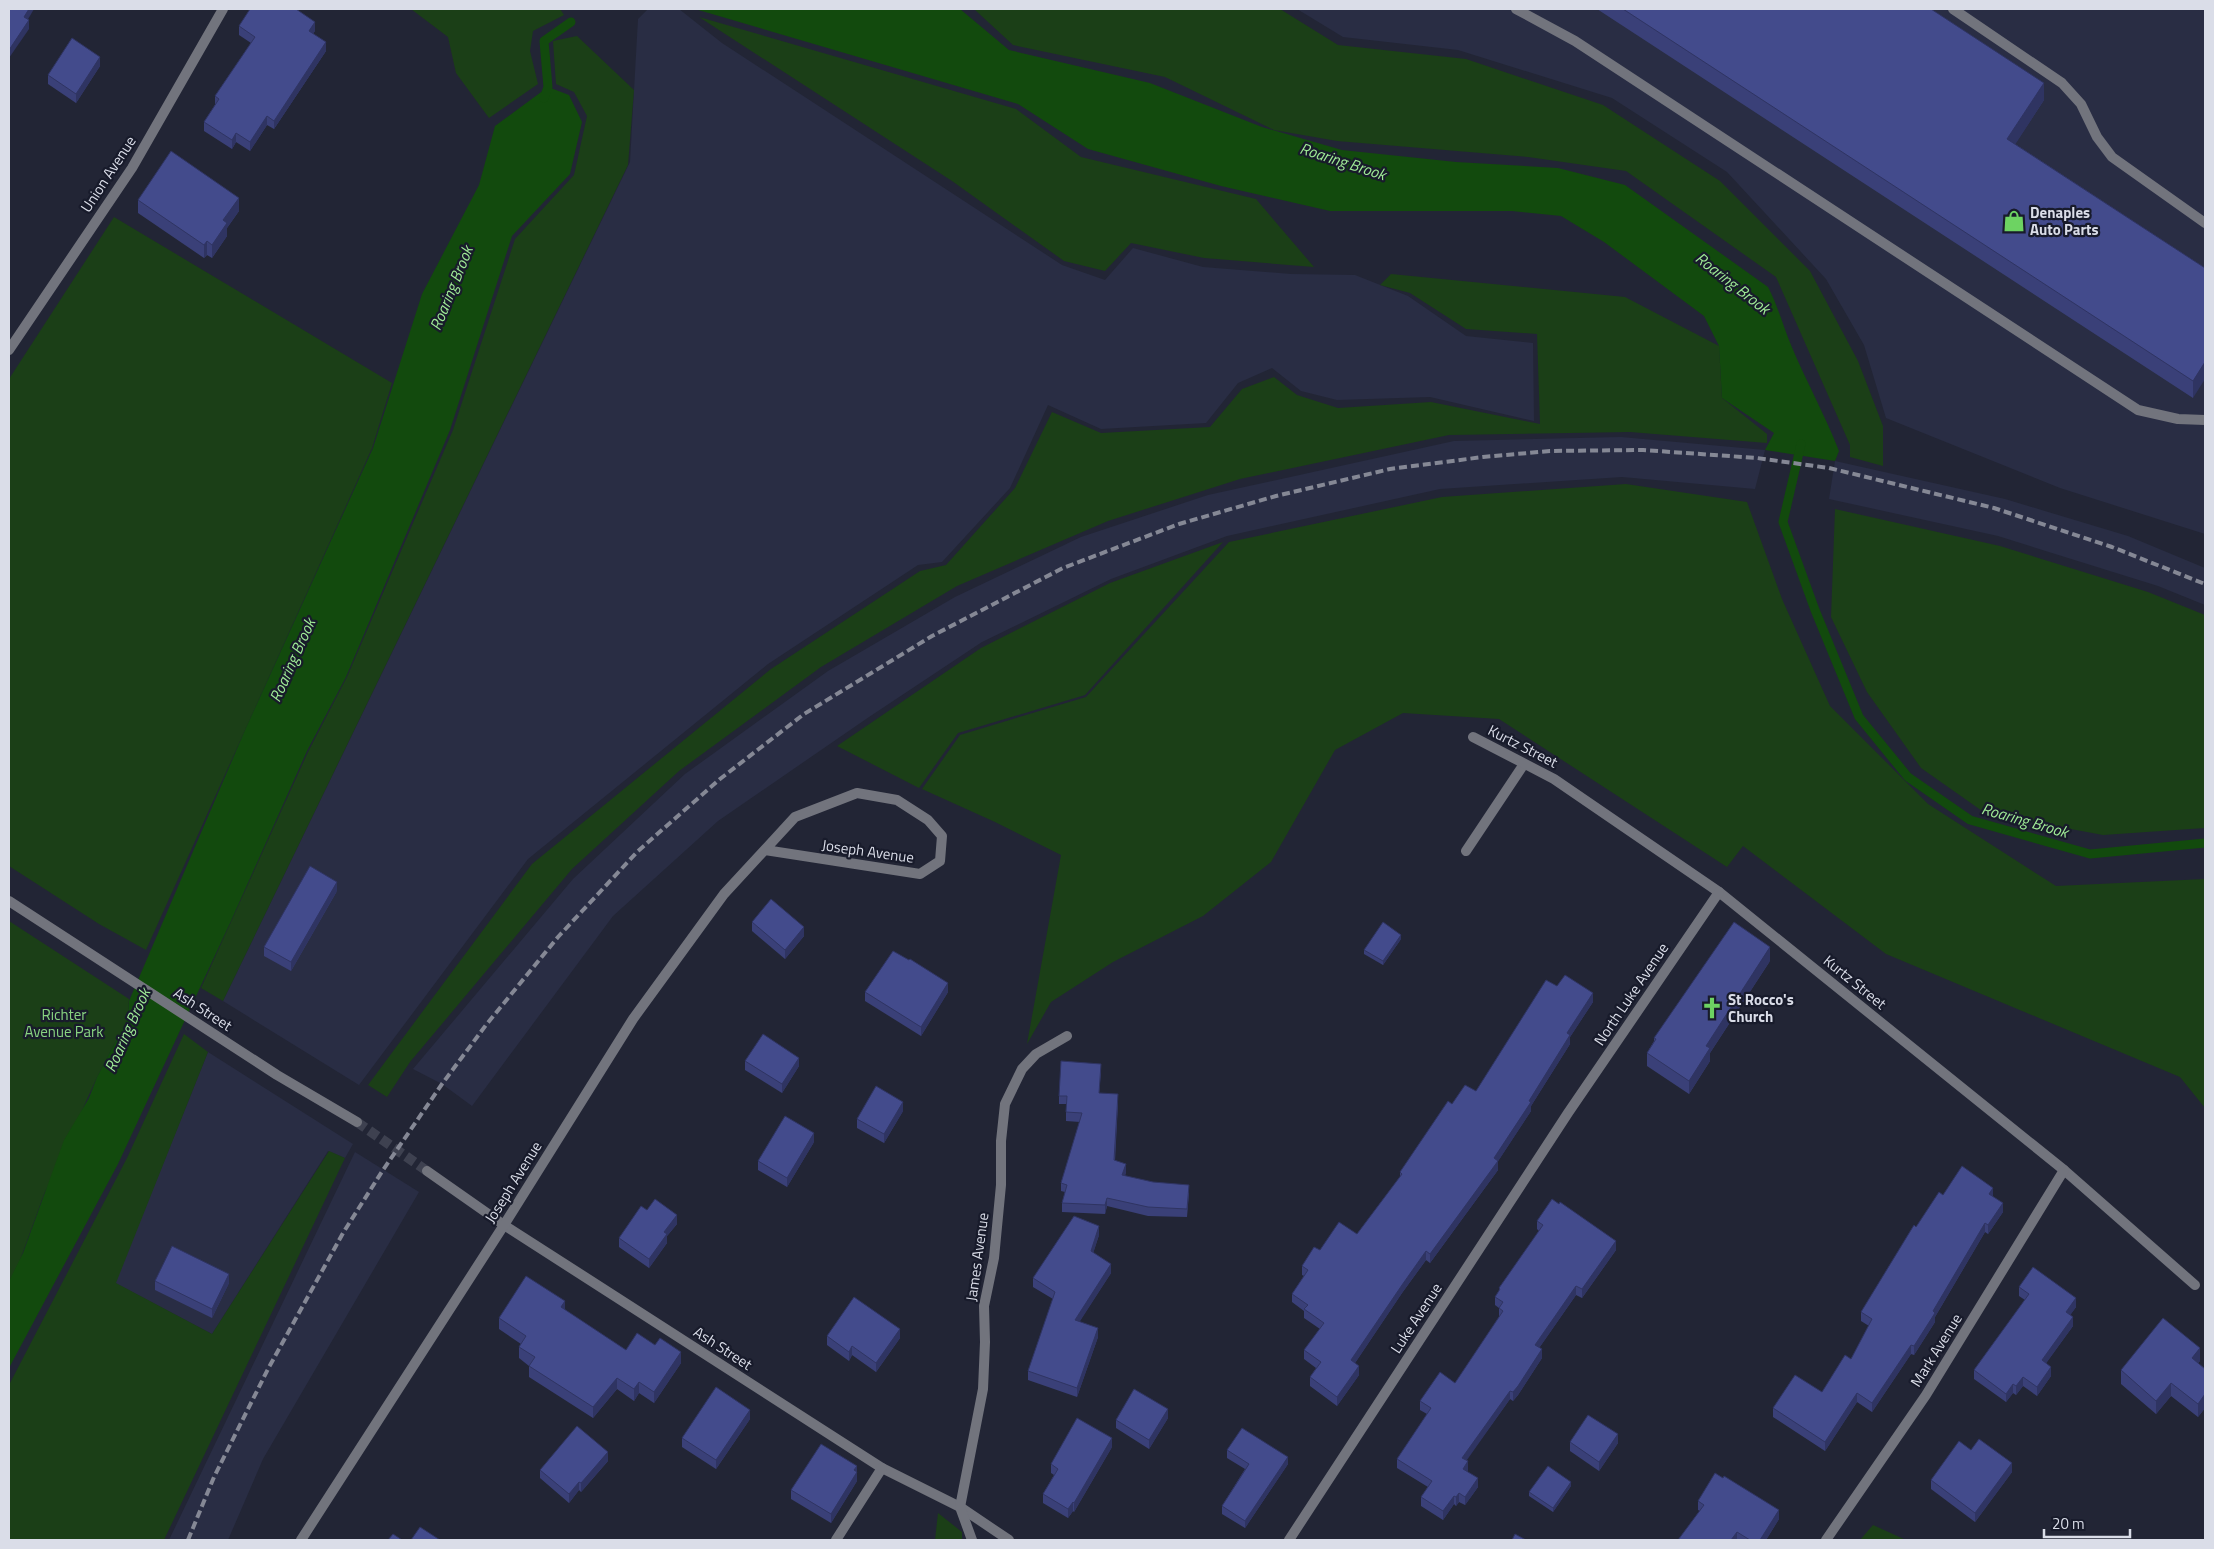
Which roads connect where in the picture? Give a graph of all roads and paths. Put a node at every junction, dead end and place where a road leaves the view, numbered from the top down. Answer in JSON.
{"nodes":[{"id":1,"x":223,"y":9,"type":"edge"},
{"id":2,"x":1516,"y":9,"type":"edge"},
{"id":3,"x":1953,"y":9,"type":"edge"},
{"id":4,"x":2205,"y":223,"type":"edge"},
{"id":5,"x":9,"y":350,"type":"edge"},
{"id":6,"x":2205,"y":420,"type":"edge"},
{"id":7,"x":1473,"y":737,"type":"dead end"},
{"id":8,"x":1524,"y":764,"type":"junction"},
{"id":9,"x":765,"y":850,"type":"junction"},
{"id":10,"x":1466,"y":851,"type":"dead end"},
{"id":11,"x":1719,"y":892,"type":"junction"},
{"id":12,"x":9,"y":901,"type":"edge"},
{"id":13,"x":1067,"y":1036,"type":"dead end"},
{"id":14,"x":1568,"y":1113,"type":"joint"},
{"id":15,"x":357,"y":1122,"type":"tunnel mouth"},
{"id":16,"x":2064,"y":1170,"type":"junction"},
{"id":17,"x":427,"y":1171,"type":"tunnel mouth"},
{"id":18,"x":504,"y":1225,"type":"junction"},
{"id":19,"x":2195,"y":1285,"type":"dead end"},
{"id":20,"x":882,"y":1468,"type":"junction"},
{"id":21,"x":960,"y":1507,"type":"junction"},
{"id":22,"x":301,"y":1540,"type":"edge"},
{"id":23,"x":836,"y":1540,"type":"edge"},
{"id":24,"x":972,"y":1540,"type":"edge"},
{"id":25,"x":1009,"y":1540,"type":"edge"},
{"id":26,"x":1289,"y":1540,"type":"edge"},
{"id":27,"x":1826,"y":1540,"type":"edge"}],
"edges":[{"from":1,"to":5,"type":"street","name":"Union Avenue"},
{"from":2,"to":6,"type":"street"},
{"from":3,"to":4,"type":"street"},
{"from":7,"to":8,"type":"street","name":"Kurtz Street"},
{"from":8,"to":10,"type":"street"},
{"from":8,"to":11,"type":"street","name":"Kurtz Street"},
{"from":9,"to":9,"type":"street","name":"Joseph Avenue"},
{"from":9,"to":18,"type":"street","name":"Joseph Avenue"},
{"from":11,"to":14,"type":"street","name":"North Luke Avenue"},
{"from":11,"to":16,"type":"street","name":"Kurtz Street"},
{"from":12,"to":15,"type":"street","name":"Ash Street"},
{"from":13,"to":21,"type":"street","name":"James Avenue"},
{"from":14,"to":26,"type":"street","name":"Luke Avenue"},
{"from":16,"to":19,"type":"street","name":"Kurtz Street"},
{"from":16,"to":27,"type":"street","name":"Mark Avenue"},
{"from":17,"to":18,"type":"street","name":"Ash Street"},
{"from":18,"to":20,"type":"street","name":"Ash Street"},
{"from":18,"to":22,"type":"street","name":"Joseph Avenue"},
{"from":20,"to":21,"type":"street","name":"Ash Street"},
{"from":20,"to":23,"type":"street"},
{"from":21,"to":24,"type":"street"},
{"from":21,"to":25,"type":"street","name":"Ash Street"}]}
